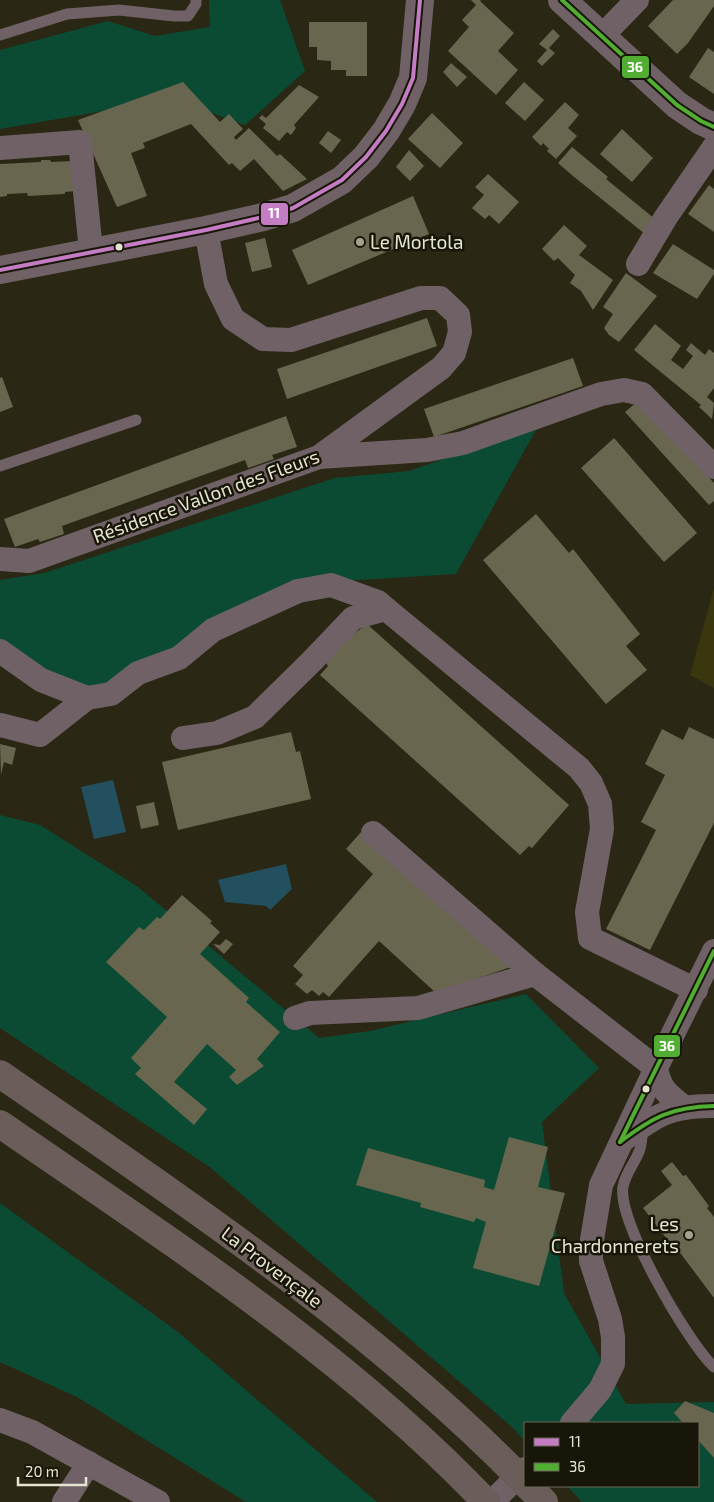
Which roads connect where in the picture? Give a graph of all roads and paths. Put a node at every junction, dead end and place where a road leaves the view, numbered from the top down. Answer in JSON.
{"nodes":[{"id":1,"x":196,"y":0,"type":"edge"},
{"id":2,"x":420,"y":0,"type":"edge"},
{"id":3,"x":562,"y":0,"type":"edge"},
{"id":4,"x":637,"y":0,"type":"edge"},
{"id":5,"x":0,"y":35,"type":"edge"},
{"id":6,"x":601,"y":37,"type":"junction"},
{"id":7,"x":714,"y":127,"type":"edge"},
{"id":8,"x":714,"y":147,"type":"edge"},
{"id":9,"x":0,"y":148,"type":"edge"},
{"id":10,"x":206,"y":230,"type":"junction"},
{"id":11,"x":91,"y":251,"type":"junction"},
{"id":12,"x":638,"y":264,"type":"dead end"},
{"id":13,"x":0,"y":270,"type":"edge"},
{"id":14,"x":136,"y":420,"type":"dead end"},
{"id":15,"x":320,"y":457,"type":"junction"},
{"id":16,"x":0,"y":466,"type":"edge"},
{"id":17,"x":714,"y":467,"type":"edge"},
{"id":18,"x":0,"y":559,"type":"edge"},
{"id":19,"x":386,"y":609,"type":"junction"},
{"id":20,"x":0,"y":651,"type":"edge"},
{"id":21,"x":87,"y":698,"type":"junction"},
{"id":22,"x":0,"y":725,"type":"edge"},
{"id":23,"x":183,"y":738,"type":"dead end"},
{"id":24,"x":373,"y":833,"type":"dead end"},
{"id":25,"x":714,"y":951,"type":"edge"},
{"id":26,"x":535,"y":974,"type":"junction"},
{"id":27,"x":696,"y":990,"type":"junction"},
{"id":28,"x":295,"y":1018,"type":"dead end"},
{"id":29,"x":656,"y":1068,"type":"junction"},
{"id":30,"x":0,"y":1074,"type":"edge"},
{"id":31,"x":714,"y":1106,"type":"edge"},
{"id":32,"x":685,"y":1108,"type":"junction"},
{"id":33,"x":0,"y":1124,"type":"edge"},
{"id":34,"x":644,"y":1124,"type":"junction"},
{"id":35,"x":620,"y":1142,"type":"junction"},
{"id":36,"x":714,"y":1366,"type":"edge"},
{"id":37,"x":0,"y":1420,"type":"edge"},
{"id":38,"x":574,"y":1421,"type":"edge"},
{"id":39,"x":89,"y":1463,"type":"junction"},
{"id":40,"x":524,"y":1470,"type":"edge"},
{"id":41,"x":524,"y":1482,"type":"edge"},
{"id":42,"x":529,"y":1487,"type":"edge"},
{"id":43,"x":473,"y":1491,"type":"edge"},
{"id":44,"x":64,"y":1502,"type":"edge"},
{"id":45,"x":158,"y":1502,"type":"edge"},
{"id":46,"x":486,"y":1502,"type":"edge"},
{"id":47,"x":492,"y":1502,"type":"edge"},
{"id":48,"x":544,"y":1502,"type":"edge"}],
"edges":[{"from":1,"to":5,"type":"lane"},
{"from":2,"to":10,"type":"street"},
{"from":3,"to":6,"type":"street"},
{"from":4,"to":6,"type":"street"},
{"from":6,"to":7,"type":"street"},
{"from":8,"to":12,"type":"street"},
{"from":9,"to":11,"type":"street"},
{"from":10,"to":11,"type":"street"},
{"from":10,"to":15,"type":"street","name":"Résidence Vallon des Fleurs"},
{"from":11,"to":13,"type":"street"},
{"from":14,"to":16,"type":"lane"},
{"from":15,"to":17,"type":"street"},
{"from":15,"to":18,"type":"street","name":"Résidence Vallon des Fleurs"},
{"from":19,"to":21,"type":"street"},
{"from":19,"to":23,"type":"street"},
{"from":19,"to":27,"type":"street"},
{"from":20,"to":21,"type":"street"},
{"from":21,"to":22,"type":"street"},
{"from":24,"to":26,"type":"street"},
{"from":25,"to":27,"type":"street"},
{"from":26,"to":28,"type":"street"},
{"from":26,"to":29,"type":"street"},
{"from":27,"to":29,"type":"street"},
{"from":29,"to":32,"type":"street"},
{"from":29,"to":35,"type":"street"},
{"from":30,"to":41,"type":"highway","name":"La Provençale"},
{"from":31,"to":32,"type":"street"},
{"from":32,"to":34,"type":"street"},
{"from":33,"to":43,"type":"highway","name":"La Provençale"},
{"from":34,"to":35,"type":"street"},
{"from":34,"to":36,"type":"lane"},
{"from":35,"to":38,"type":"street"},
{"from":37,"to":39,"type":"street"},
{"from":39,"to":44,"type":"street"},
{"from":39,"to":45,"type":"street"},
{"from":40,"to":47,"type":"street"},
{"from":42,"to":48,"type":"highway"},
{"from":43,"to":46,"type":"highway","name":"La Provençale"}]}
